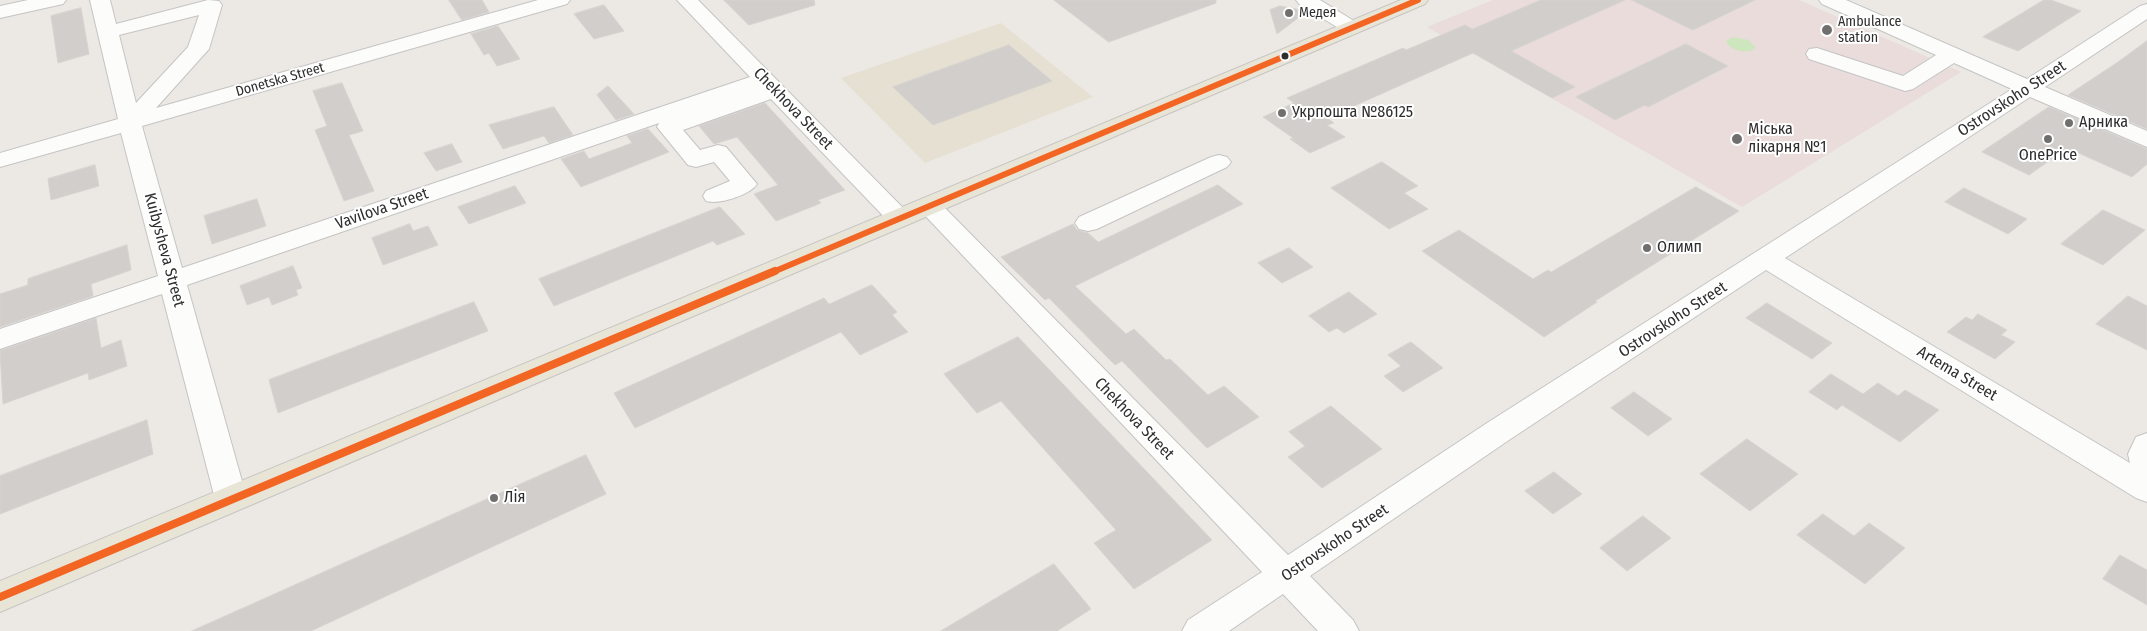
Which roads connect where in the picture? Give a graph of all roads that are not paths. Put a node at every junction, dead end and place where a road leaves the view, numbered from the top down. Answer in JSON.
{"nodes":[{"id":1,"x":56,"y":0,"type":"edge"},
{"id":2,"x":100,"y":0,"type":"edge"},
{"id":3,"x":560,"y":0,"type":"edge"},
{"id":4,"x":688,"y":0,"type":"edge"},
{"id":5,"x":1306,"y":0,"type":"edge"},
{"id":6,"x":1418,"y":0,"type":"edge"},
{"id":7,"x":1829,"y":0,"type":"edge"},
{"id":8,"x":2147,"y":10,"type":"edge"},
{"id":9,"x":0,"y":12,"type":"edge"},
{"id":10,"x":1352,"y":28,"type":"junction"},
{"id":11,"x":108,"y":32,"type":"junction"},
{"id":12,"x":1817,"y":54,"type":"dead end"},
{"id":13,"x":1951,"y":54,"type":"junction"},
{"id":14,"x":764,"y":80,"type":"junction"},
{"id":15,"x":2029,"y":88,"type":"junction"},
{"id":16,"x":130,"y":123,"type":"junction"},
{"id":17,"x":2147,"y":140,"type":"edge"},
{"id":18,"x":0,"y":160,"type":"edge"},
{"id":19,"x":1219,"y":162,"type":"dead end"},
{"id":20,"x":715,"y":196,"type":"dead end"},
{"id":21,"x":929,"y":206,"type":"junction"},
{"id":22,"x":900,"y":218,"type":"junction"},
{"id":23,"x":1088,"y":224,"type":"dead end"},
{"id":24,"x":1767,"y":259,"type":"junction"},
{"id":25,"x":172,"y":280,"type":"junction"},
{"id":26,"x":0,"y":339,"type":"edge"},
{"id":27,"x":2147,"y":445,"type":"edge"},
{"id":28,"x":2147,"y":470,"type":"edge"},
{"id":29,"x":2147,"y":489,"type":"edge"},
{"id":30,"x":231,"y":499,"type":"junction"},
{"id":31,"x":1286,"y":576,"type":"junction"},
{"id":32,"x":0,"y":597,"type":"edge"},
{"id":33,"x":1200,"y":631,"type":"edge"},
{"id":34,"x":1341,"y":631,"type":"edge"}],
"edges":[{"from":1,"to":9,"type":"street"},
{"from":2,"to":11,"type":"street","name":"Kuibysheva Street"},
{"from":3,"to":16,"type":"street","name":"Donetska Street"},
{"from":4,"to":14,"type":"street","name":"Chekhova Street"},
{"from":5,"to":10,"type":"street"},
{"from":6,"to":10,"type":"main road"},
{"from":7,"to":13,"type":"street"},
{"from":8,"to":15,"type":"street","name":"Ostrovskoho Street"},
{"from":10,"to":21,"type":"main road"},
{"from":11,"to":16,"type":"street","name":"Kuibysheva Street"},
{"from":11,"to":16,"type":"street"},
{"from":12,"to":13,"type":"street"},
{"from":13,"to":15,"type":"street"},
{"from":14,"to":20,"type":"street"},
{"from":14,"to":22,"type":"street","name":"Chekhova Street"},
{"from":14,"to":25,"type":"street","name":"Vavilova Street"},
{"from":15,"to":17,"type":"street"},
{"from":15,"to":24,"type":"street","name":"Ostrovskoho Street"},
{"from":16,"to":18,"type":"street","name":"Donetska Street"},
{"from":16,"to":25,"type":"street","name":"Kuibysheva Street"},
{"from":19,"to":23,"type":"street"},
{"from":21,"to":22,"type":"main road"},
{"from":21,"to":31,"type":"street","name":"Chekhova Street"},
{"from":22,"to":30,"type":"main road"},
{"from":24,"to":29,"type":"street","name":"Artema Street"},
{"from":24,"to":31,"type":"street","name":"Ostrovskoho Street"},
{"from":25,"to":26,"type":"street","name":"Vavilova Street"},
{"from":25,"to":30,"type":"street","name":"Kuibysheva Street"},
{"from":27,"to":28,"type":"street"},
{"from":30,"to":32,"type":"main road"},
{"from":31,"to":33,"type":"street","name":"Ostrovskoho Street"},
{"from":31,"to":34,"type":"street","name":"Chekhova Street"}]}
